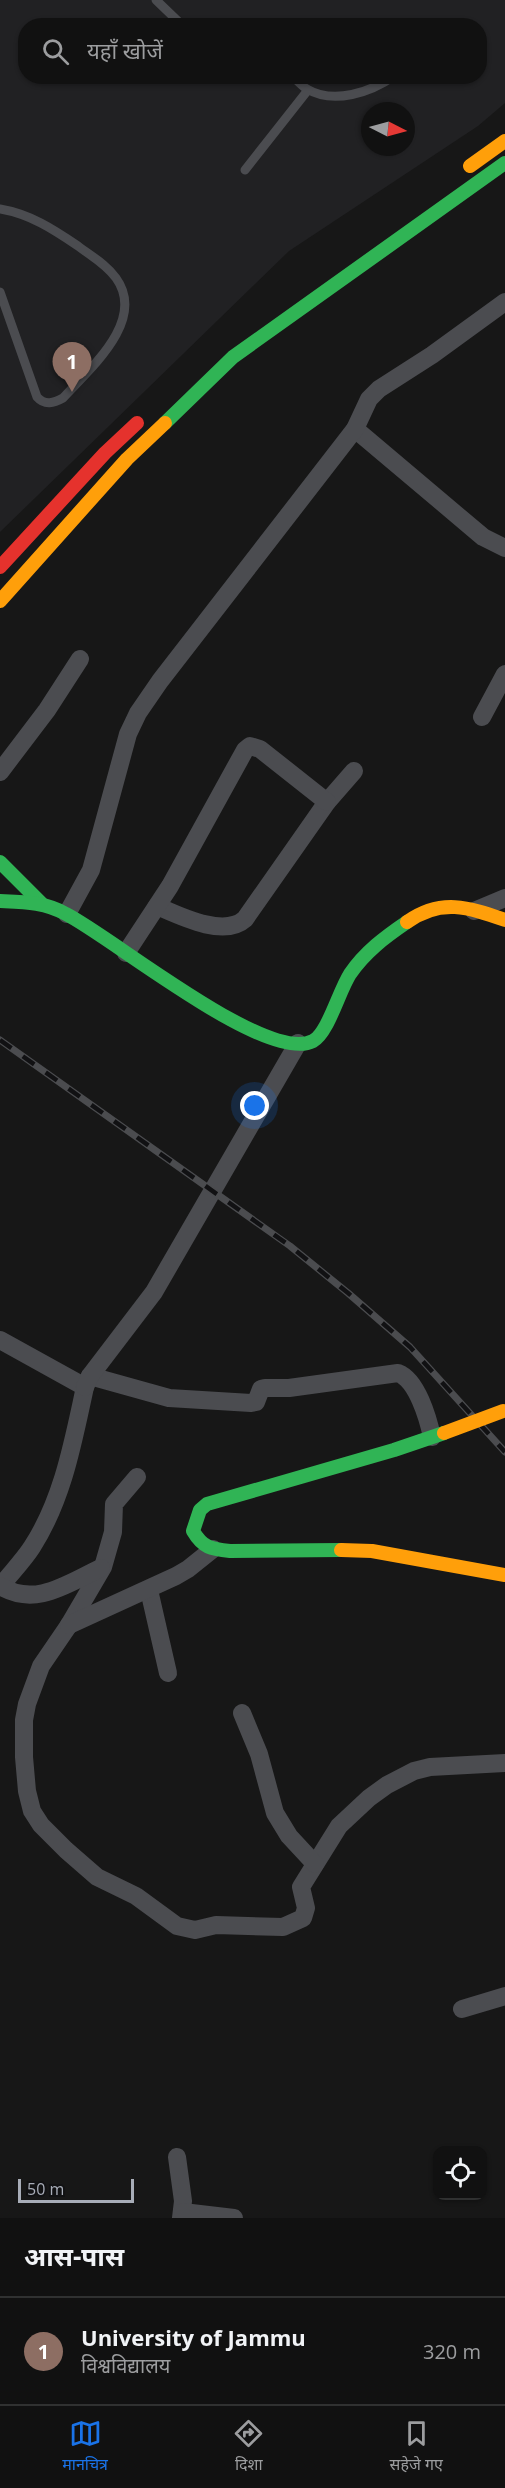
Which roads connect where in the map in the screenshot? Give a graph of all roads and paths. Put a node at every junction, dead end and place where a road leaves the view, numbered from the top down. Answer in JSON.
{"nodes":[{"id":1,"x":156,"y":0,"type":"edge"},
{"id":2,"x":175,"y":18,"type":"edge"},
{"id":3,"x":301,"y":84,"type":"edge"},
{"id":4,"x":383,"y":84,"type":"edge"},
{"id":5,"x":308,"y":90,"type":"junction"},
{"id":6,"x":505,"y":141,"type":"edge"},
{"id":7,"x":505,"y":164,"type":"edge"},
{"id":8,"x":245,"y":170,"type":"dead end"},
{"id":9,"x":460,"y":173,"type":"dead end"},
{"id":10,"x":0,"y":209,"type":"edge"},
{"id":11,"x":0,"y":292,"type":"edge"},
{"id":12,"x":505,"y":302,"type":"edge"},
{"id":13,"x":147,"y":414,"type":"dead end"},
{"id":14,"x":355,"y":429,"type":"junction"},
{"id":15,"x":505,"y":548,"type":"edge"},
{"id":16,"x":0,"y":567,"type":"edge"},
{"id":17,"x":0,"y":601,"type":"edge"},
{"id":18,"x":80,"y":659,"type":"dead end"},
{"id":19,"x":505,"y":674,"type":"edge"},
{"id":20,"x":482,"y":717,"type":"dead end"},
{"id":21,"x":354,"y":771,"type":"dead end"},
{"id":22,"x":0,"y":772,"type":"edge"},
{"id":23,"x":327,"y":802,"type":"junction"},
{"id":24,"x":0,"y":862,"type":"edge"},
{"id":25,"x":505,"y":898,"type":"edge"},
{"id":26,"x":0,"y":901,"type":"edge"},
{"id":27,"x":41,"y":903,"type":"junction"},
{"id":28,"x":157,"y":906,"type":"junction"},
{"id":29,"x":474,"y":911,"type":"junction"},
{"id":30,"x":67,"y":914,"type":"junction"},
{"id":31,"x":505,"y":920,"type":"edge"},
{"id":32,"x":126,"y":953,"type":"junction"},
{"id":33,"x":298,"y":1043,"type":"junction"},
{"id":34,"x":0,"y":1340,"type":"edge"},
{"id":35,"x":87,"y":1381,"type":"junction"},
{"id":36,"x":504,"y":1411,"type":"edge"},
{"id":37,"x":438,"y":1435,"type":"junction"},
{"id":38,"x":137,"y":1477,"type":"dead end"},
{"id":39,"x":213,"y":1549,"type":"junction"},
{"id":40,"x":103,"y":1567,"type":"junction"},
{"id":41,"x":505,"y":1575,"type":"edge"},
{"id":42,"x":0,"y":1586,"type":"edge"},
{"id":43,"x":149,"y":1590,"type":"junction"},
{"id":44,"x":69,"y":1625,"type":"junction"},
{"id":45,"x":168,"y":1673,"type":"dead end"},
{"id":46,"x":242,"y":1713,"type":"dead end"},
{"id":47,"x":505,"y":1763,"type":"edge"},
{"id":48,"x":315,"y":1864,"type":"junction"},
{"id":49,"x":505,"y":1996,"type":"edge"},
{"id":50,"x":462,"y":2009,"type":"dead end"},
{"id":51,"x":177,"y":2157,"type":"dead end"},
{"id":52,"x":182,"y":2215,"type":"edge"},
{"id":53,"x":234,"y":2218,"type":"edge"}],
"edges":[{"from":1,"to":2,"type":"lane"},
{"from":3,"to":5,"type":"lane"},
{"from":4,"to":5,"type":"lane"},
{"from":5,"to":8,"type":"lane"},
{"from":6,"to":9,"type":"main road"},
{"from":7,"to":17,"type":"main road"},
{"from":10,"to":11,"type":"lane"},
{"from":12,"to":14,"type":"street"},
{"from":13,"to":16,"type":"main road"},
{"from":14,"to":15,"type":"street"},
{"from":14,"to":30,"type":"street"},
{"from":18,"to":22,"type":"street"},
{"from":19,"to":20,"type":"street"},
{"from":21,"to":23,"type":"street"},
{"from":23,"to":28,"type":"street"},
{"from":23,"to":28,"type":"street"},
{"from":24,"to":27,"type":"main road"},
{"from":25,"to":29,"type":"street"},
{"from":26,"to":27,"type":"main road"},
{"from":27,"to":30,"type":"main road"},
{"from":28,"to":32,"type":"street"},
{"from":29,"to":31,"type":"main road"},
{"from":29,"to":33,"type":"main road"},
{"from":30,"to":32,"type":"main road"},
{"from":32,"to":33,"type":"main road"},
{"from":33,"to":35,"type":"street"},
{"from":34,"to":35,"type":"street"},
{"from":35,"to":37,"type":"street"},
{"from":35,"to":42,"type":"street"},
{"from":36,"to":37,"type":"main road","bridge":true},
{"from":37,"to":39,"type":"main road"},
{"from":38,"to":40,"type":"street"},
{"from":39,"to":41,"type":"main road"},
{"from":39,"to":43,"type":"street"},
{"from":40,"to":42,"type":"street"},
{"from":40,"to":44,"type":"street"},
{"from":43,"to":44,"type":"street"},
{"from":43,"to":45,"type":"street"},
{"from":44,"to":48,"type":"street"},
{"from":46,"to":48,"type":"street"},
{"from":47,"to":48,"type":"street"},
{"from":49,"to":50,"type":"street"},
{"from":51,"to":52,"type":"street"},
{"from":52,"to":53,"type":"street"}]}
